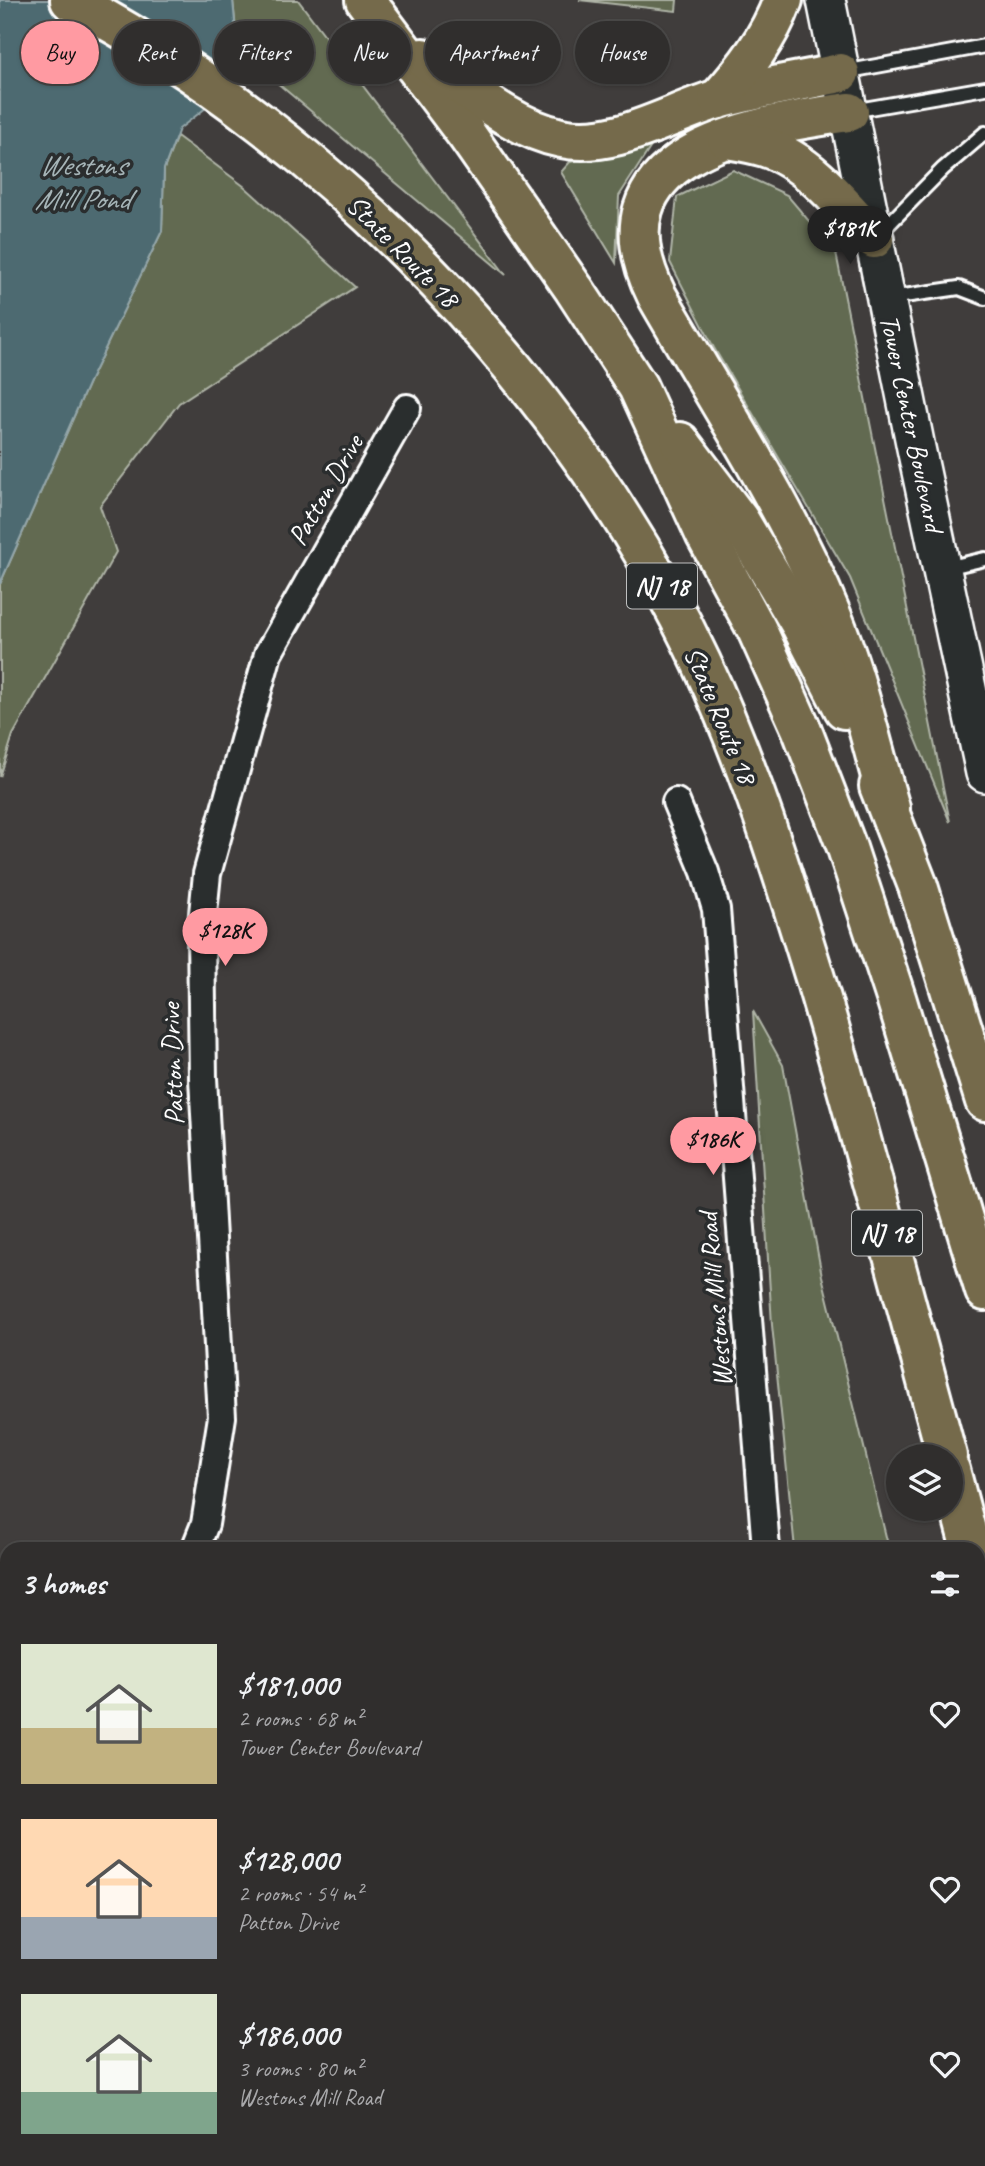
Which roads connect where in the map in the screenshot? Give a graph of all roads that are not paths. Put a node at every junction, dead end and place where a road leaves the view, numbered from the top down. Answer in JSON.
{"nodes":[{"id":1,"x":70,"y":0,"type":"edge"},
{"id":2,"x":365,"y":0,"type":"edge"},
{"id":3,"x":783,"y":0,"type":"edge"},
{"id":4,"x":825,"y":0,"type":"edge"},
{"id":5,"x":381,"y":21,"type":"edge"},
{"id":6,"x":985,"y":46,"type":"edge"},
{"id":7,"x":411,"y":51,"type":"edge"},
{"id":8,"x":411,"y":60,"type":"edge"},
{"id":9,"x":840,"y":73,"type":"junction"},
{"id":10,"x":985,"y":88,"type":"edge"},
{"id":11,"x":718,"y":99,"type":"junction"},
{"id":12,"x":849,"y":111,"type":"junction"},
{"id":13,"x":985,"y":133,"type":"edge"},
{"id":14,"x":725,"y":139,"type":"junction"},
{"id":15,"x":874,"y":239,"type":"junction"},
{"id":16,"x":985,"y":298,"type":"edge"},
{"id":17,"x":886,"y":299,"type":"junction"},
{"id":18,"x":638,"y":387,"type":"junction"},
{"id":19,"x":407,"y":408,"type":"dead end"},
{"id":20,"x":985,"y":559,"type":"edge"},
{"id":21,"x":942,"y":568,"type":"junction"},
{"id":22,"x":984,"y":767,"type":"edge"},
{"id":23,"x":676,"y":802,"type":"dead end"},
{"id":24,"x":890,"y":808,"type":"junction"},
{"id":25,"x":985,"y":1101,"type":"edge"},
{"id":26,"x":985,"y":1291,"type":"edge"},
{"id":27,"x":944,"y":1444,"type":"edge"},
{"id":28,"x":963,"y":1519,"type":"edge"},
{"id":29,"x":198,"y":1542,"type":"edge"},
{"id":30,"x":765,"y":1542,"type":"edge"},
{"id":31,"x":969,"y":1542,"type":"edge"}],
"edges":[{"from":1,"to":27,"type":"highway","name":"State Route 18","number":"NJ 18"},
{"from":2,"to":5,"type":"highway","number":"NJ 18"},
{"from":3,"to":11,"type":"highway"},
{"from":4,"to":9,"type":"street","name":"Tower Center Boulevard"},
{"from":6,"to":9,"type":"lane"},
{"from":7,"to":11,"type":"highway"},
{"from":8,"to":18,"type":"highway","number":"NJ 18"},
{"from":9,"to":11,"type":"highway"},
{"from":9,"to":12,"type":"street","name":"Tower Center Boulevard"},
{"from":10,"to":12,"type":"lane"},
{"from":12,"to":14,"type":"highway"},
{"from":12,"to":15,"type":"street","name":"Tower Center Boulevard"},
{"from":13,"to":15,"type":"lane"},
{"from":14,"to":15,"type":"highway"},
{"from":14,"to":24,"type":"highway"},
{"from":15,"to":17,"type":"street","name":"Tower Center Boulevard"},
{"from":16,"to":17,"type":"lane"},
{"from":17,"to":21,"type":"street","name":"Tower Center Boulevard"},
{"from":18,"to":24,"type":"highway"},
{"from":18,"to":26,"type":"highway","number":"NJ 18"},
{"from":19,"to":29,"type":"street","name":"Patton Drive"},
{"from":20,"to":21,"type":"lane"},
{"from":21,"to":22,"type":"street","name":"Tower Center Boulevard"},
{"from":23,"to":30,"type":"street","name":"Westons Mill Road"},
{"from":24,"to":25,"type":"highway"},
{"from":28,"to":31,"type":"highway"}]}
